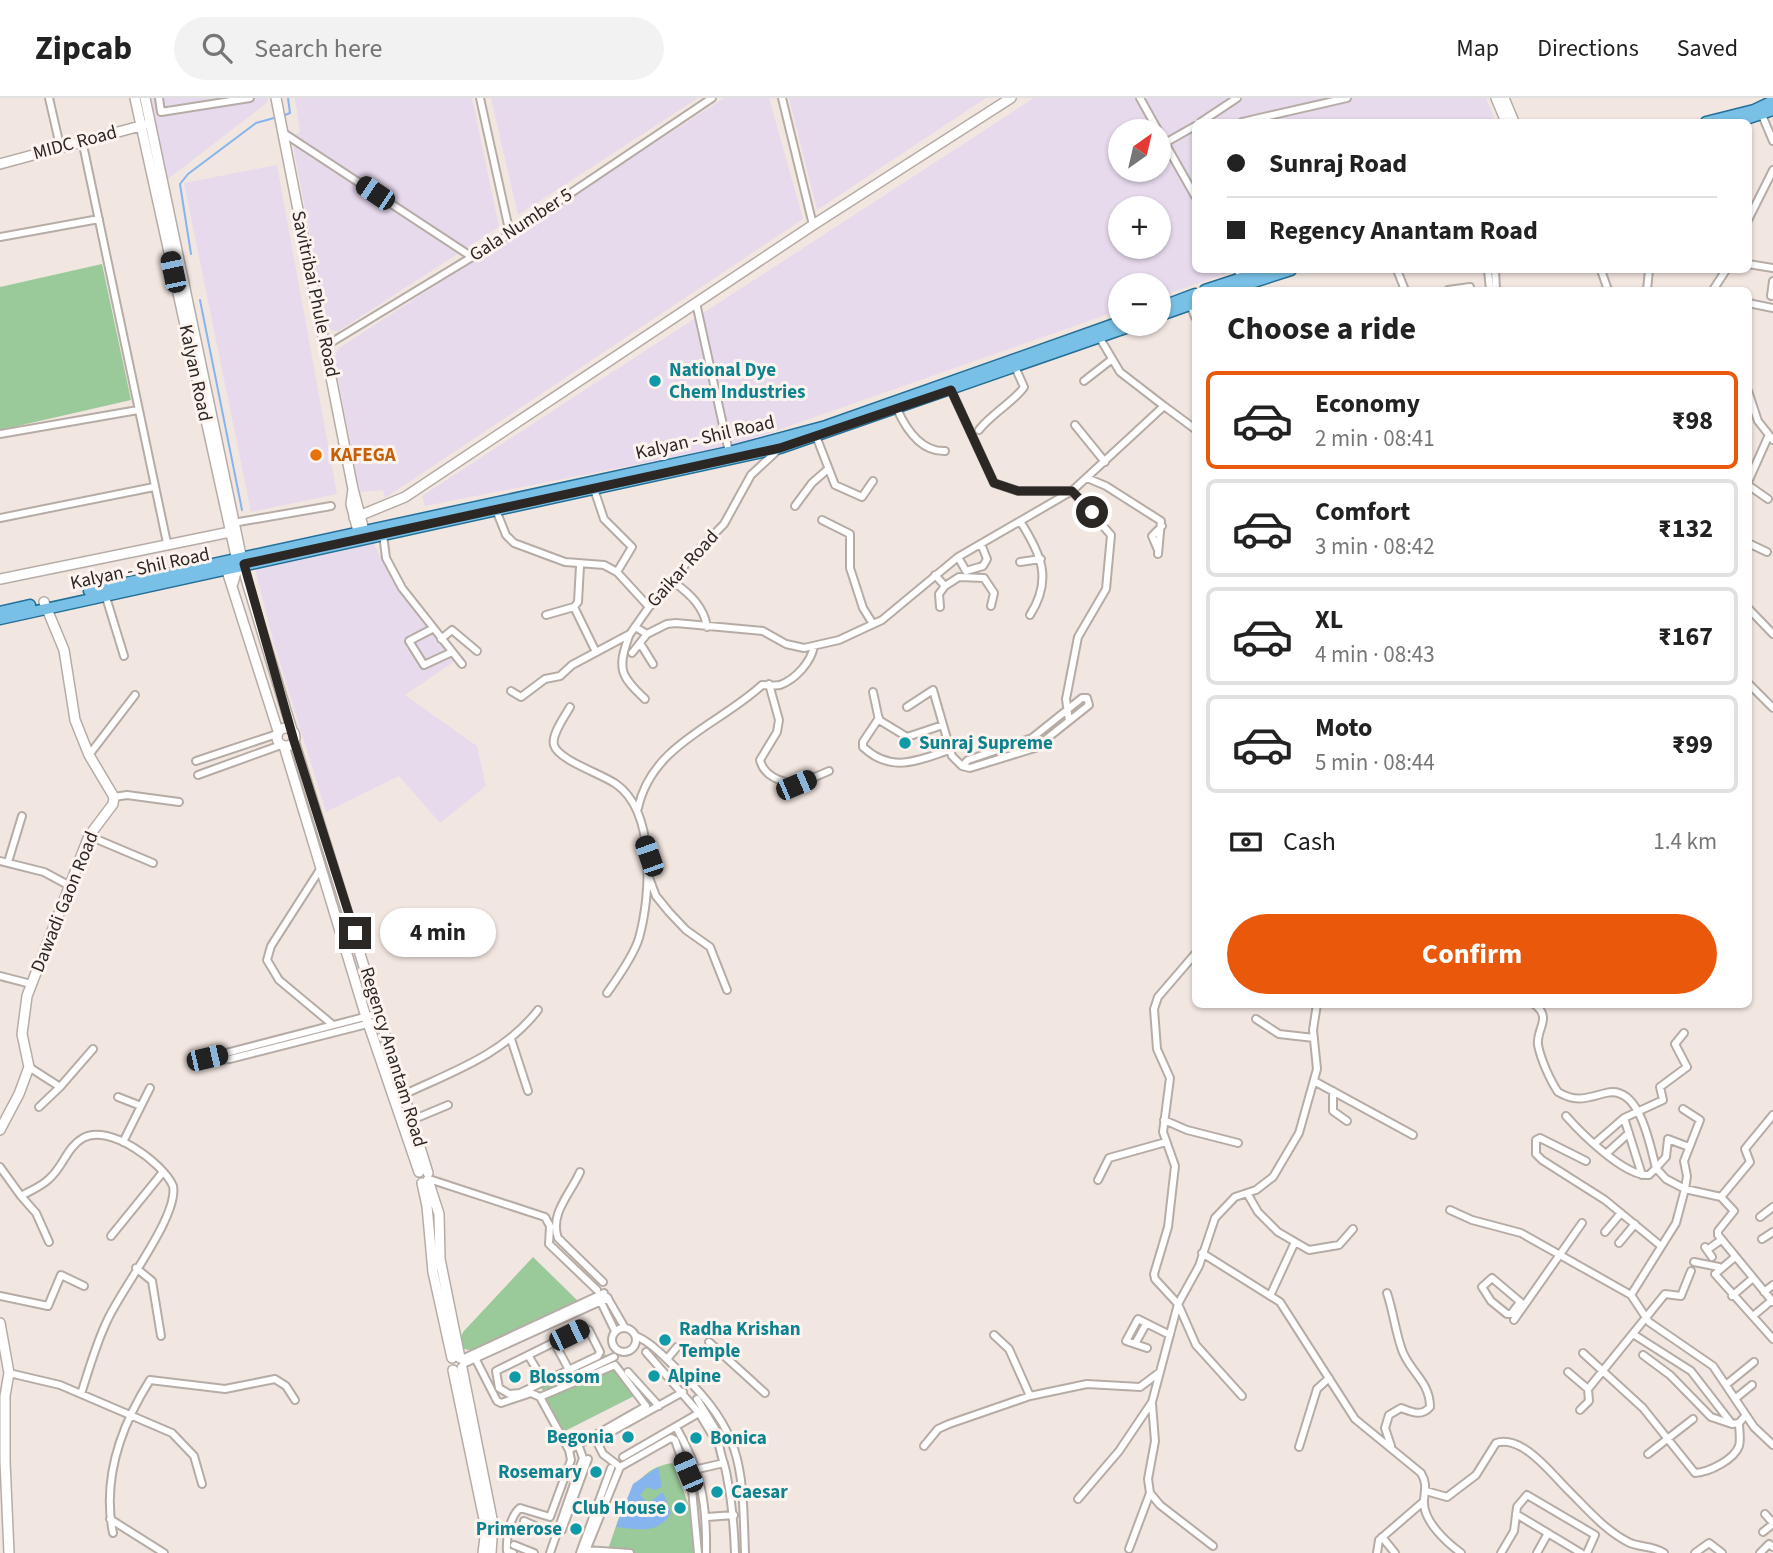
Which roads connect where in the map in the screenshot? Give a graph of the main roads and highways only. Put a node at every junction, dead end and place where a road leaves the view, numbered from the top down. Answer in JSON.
{"nodes":[{"id":1,"x":1773,"y":101,"type":"edge"},
{"id":2,"x":1773,"y":110,"type":"edge"},
{"id":3,"x":1758,"y":114,"type":"junction"},
{"id":4,"x":1726,"y":119,"type":"edge"},
{"id":5,"x":1745,"y":119,"type":"edge"},
{"id":6,"x":1260,"y":273,"type":"edge"},
{"id":7,"x":1278,"y":273,"type":"edge"},
{"id":8,"x":1244,"y":281,"type":"edge"},
{"id":9,"x":1218,"y":287,"type":"edge"},
{"id":10,"x":1192,"y":295,"type":"edge"},
{"id":11,"x":1171,"y":303,"type":"edge"},
{"id":12,"x":1192,"y":304,"type":"edge"},
{"id":13,"x":1171,"y":312,"type":"edge"},
{"id":14,"x":1108,"y":328,"type":"edge"},
{"id":15,"x":1108,"y":331,"type":"edge"},
{"id":16,"x":1097,"y":334,"type":"junction"},
{"id":17,"x":778,"y":444,"type":"junction"},
{"id":18,"x":558,"y":492,"type":"junction"},
{"id":19,"x":362,"y":535,"type":"junction"},
{"id":20,"x":240,"y":561,"type":"junction"},
{"id":21,"x":45,"y":605,"type":"junction"},
{"id":22,"x":0,"y":612,"type":"edge"},
{"id":23,"x":0,"y":619,"type":"edge"}],
"edges":[{"from":1,"to":3,"type":"main road"},
{"from":2,"to":3,"type":"main road"},
{"from":3,"to":4,"type":"main road"},
{"from":3,"to":5,"type":"main road"},
{"from":6,"to":8,"type":"main road"},
{"from":7,"to":8,"type":"main road"},
{"from":8,"to":9,"type":"main road"},
{"from":10,"to":11,"type":"main road"},
{"from":12,"to":13,"type":"main road"},
{"from":14,"to":16,"type":"main road","name":"Kalyan - Shil Road"},
{"from":15,"to":16,"type":"main road","name":"Kalyan - Shil Road"},
{"from":16,"to":17,"type":"main road","name":"Kalyan - Shil Road"},
{"from":16,"to":17,"type":"main road","name":"Kalyan - Shil Road"},
{"from":17,"to":18,"type":"main road","name":"Kalyan - Shil Road"},
{"from":17,"to":18,"type":"main road","name":"Kalyan - Shil Road"},
{"from":18,"to":19,"type":"main road","name":"Kalyan - Shil Road"},
{"from":18,"to":19,"type":"main road","name":"Kalyan - Shil Road"},
{"from":19,"to":20,"type":"main road","name":"Kalyan - Shil Road"},
{"from":20,"to":21,"type":"main road","name":"Kalyan - Shil Road"},
{"from":20,"to":21,"type":"main road","name":"Kalyan - Shil Road"},
{"from":21,"to":22,"type":"main road","name":"Kalyan - Shil Road"},
{"from":21,"to":23,"type":"main road","name":"Kalyan - Shil Road"}]}
